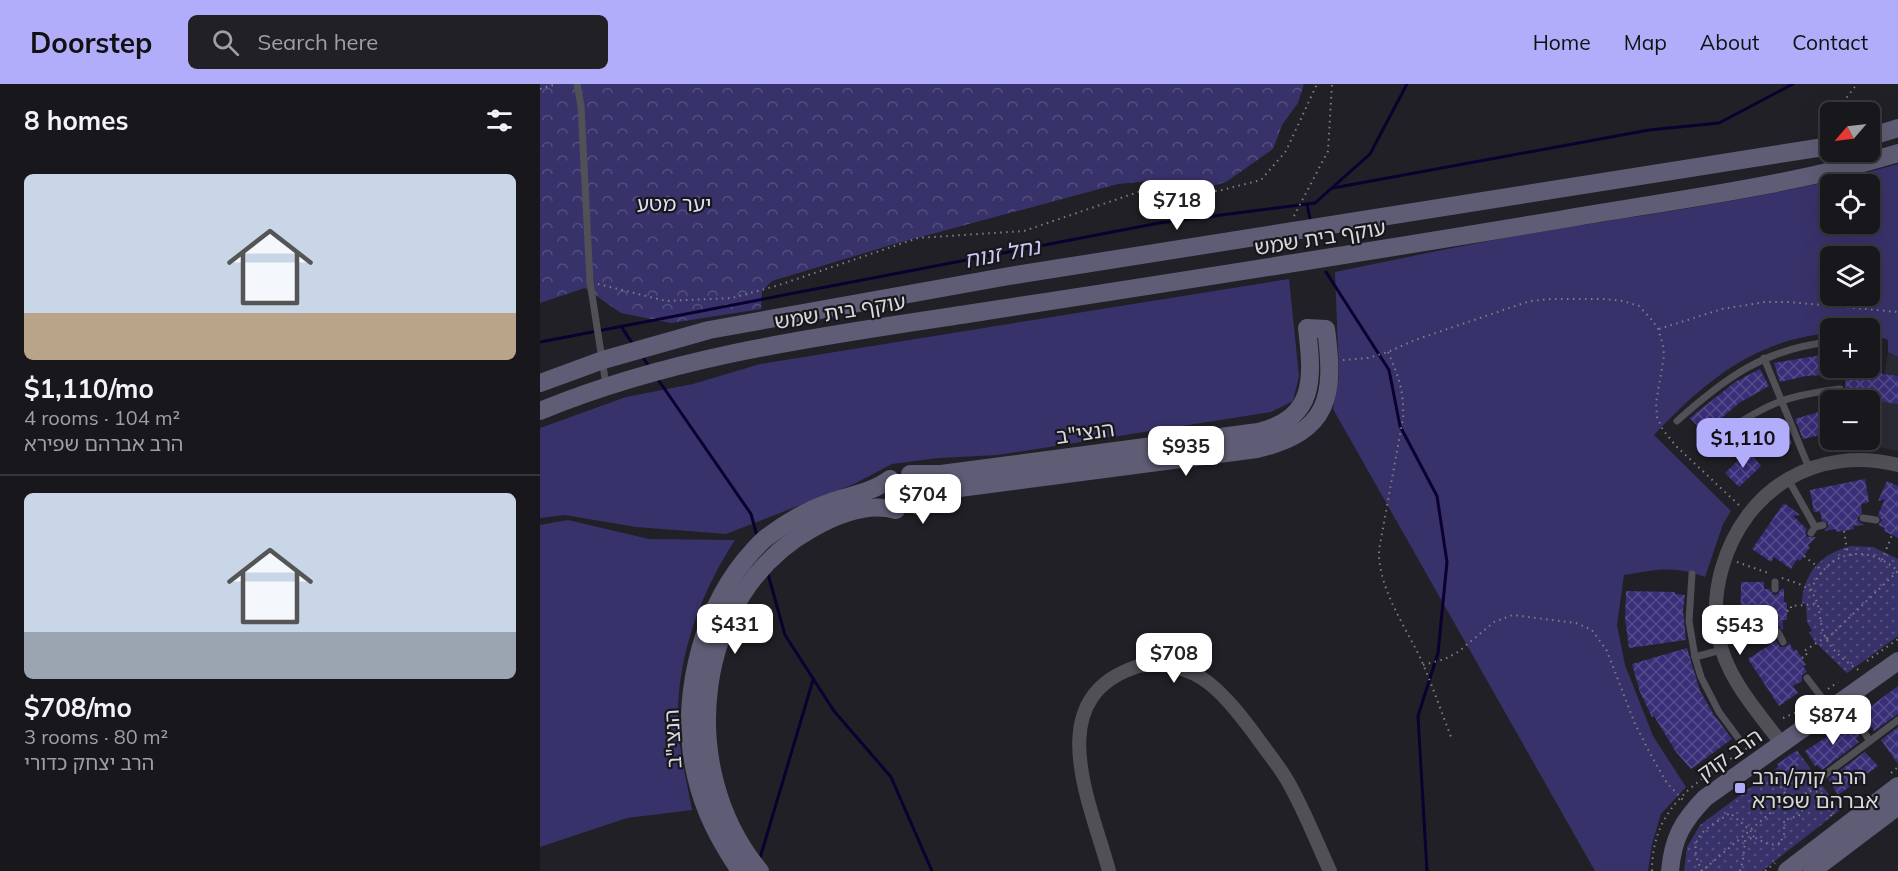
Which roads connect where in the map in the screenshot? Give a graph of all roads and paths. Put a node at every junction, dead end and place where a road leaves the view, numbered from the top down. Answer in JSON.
{"nodes":[{"id":1,"x":556,"y":84,"type":"edge"},
{"id":2,"x":577,"y":84,"type":"edge"},
{"id":3,"x":1317,"y":84,"type":"edge"},
{"id":4,"x":1332,"y":84,"type":"edge"},
{"id":5,"x":1857,"y":84,"type":"edge"},
{"id":6,"x":540,"y":89,"type":"edge"},
{"id":7,"x":1843,"y":102,"type":"edge"},
{"id":8,"x":1898,"y":128,"type":"edge"},
{"id":9,"x":1880,"y":134,"type":"edge"},
{"id":10,"x":1820,"y":148,"type":"edge"},
{"id":11,"x":1898,"y":153,"type":"edge"},
{"id":12,"x":1286,"y":232,"type":"junction"},
{"id":13,"x":590,"y":282,"type":"junction"},
{"id":14,"x":1898,"y":312,"type":"edge"},
{"id":15,"x":1658,"y":329,"type":"junction"},
{"id":16,"x":1820,"y":344,"type":"edge"},
{"id":17,"x":1388,"y":352,"type":"junction"},
{"id":18,"x":1764,"y":358,"type":"junction"},
{"id":19,"x":603,"y":360,"type":"junction"},
{"id":20,"x":1329,"y":361,"type":"junction"},
{"id":21,"x":540,"y":383,"type":"edge"},
{"id":22,"x":607,"y":387,"type":"junction"},
{"id":23,"x":1840,"y":389,"type":"dead end"},
{"id":24,"x":1781,"y":400,"type":"junction"},
{"id":25,"x":540,"y":411,"type":"edge"},
{"id":26,"x":1677,"y":421,"type":"dead end"},
{"id":27,"x":1728,"y":430,"type":"dead end"},
{"id":28,"x":1898,"y":465,"type":"edge"},
{"id":29,"x":1809,"y":468,"type":"junction"},
{"id":30,"x":910,"y":474,"type":"junction"},
{"id":31,"x":1788,"y":478,"type":"junction"},
{"id":32,"x":890,"y":479,"type":"junction"},
{"id":33,"x":918,"y":506,"type":"junction"},
{"id":34,"x":896,"y":510,"type":"junction"},
{"id":35,"x":1735,"y":513,"type":"dead end"},
{"id":36,"x":1863,"y":518,"type":"dead end"},
{"id":37,"x":1876,"y":520,"type":"dead end"},
{"id":38,"x":1816,"y":528,"type":"dead end"},
{"id":39,"x":1844,"y":531,"type":"dead end"},
{"id":40,"x":1892,"y":535,"type":"dead end"},
{"id":41,"x":1848,"y":555,"type":"junction"},
{"id":42,"x":1804,"y":556,"type":"dead end"},
{"id":43,"x":1882,"y":560,"type":"junction"},
{"id":44,"x":1822,"y":570,"type":"junction"},
{"id":45,"x":1898,"y":571,"type":"edge"},
{"id":46,"x":1692,"y":574,"type":"dead end"},
{"id":47,"x":1807,"y":588,"type":"dead end"},
{"id":48,"x":1811,"y":591,"type":"junction"},
{"id":49,"x":1818,"y":604,"type":"junction"},
{"id":50,"x":1787,"y":611,"type":"dead end"},
{"id":51,"x":1778,"y":632,"type":"dead end"},
{"id":52,"x":1827,"y":638,"type":"junction"},
{"id":53,"x":1898,"y":639,"type":"edge"},
{"id":54,"x":1783,"y":642,"type":"dead end"},
{"id":55,"x":1721,"y":650,"type":"junction"},
{"id":56,"x":1695,"y":657,"type":"junction"},
{"id":57,"x":1802,"y":658,"type":"dead end"},
{"id":58,"x":1867,"y":661,"type":"dead end"},
{"id":59,"x":1898,"y":661,"type":"edge"},
{"id":60,"x":1423,"y":665,"type":"junction"},
{"id":61,"x":1807,"y":678,"type":"dead end"},
{"id":62,"x":1872,"y":680,"type":"junction"},
{"id":63,"x":1838,"y":682,"type":"dead end"},
{"id":64,"x":1831,"y":702,"type":"junction"},
{"id":65,"x":1783,"y":718,"type":"dead end"},
{"id":66,"x":1898,"y":720,"type":"edge"},
{"id":67,"x":1451,"y":737,"type":"dead end"},
{"id":68,"x":1739,"y":739,"type":"dead end"},
{"id":69,"x":1870,"y":741,"type":"junction"},
{"id":70,"x":1782,"y":744,"type":"junction"},
{"id":71,"x":1762,"y":759,"type":"junction"},
{"id":72,"x":1822,"y":777,"type":"dead end"},
{"id":73,"x":1898,"y":786,"type":"edge"},
{"id":74,"x":1898,"y":806,"type":"edge"},
{"id":75,"x":1693,"y":810,"type":"junction"},
{"id":76,"x":1832,"y":818,"type":"dead end"},
{"id":77,"x":1750,"y":830,"type":"junction"},
{"id":78,"x":1754,"y":837,"type":"junction"},
{"id":79,"x":1671,"y":868,"type":"edge"},
{"id":80,"x":740,"y":871,"type":"edge"},
{"id":81,"x":760,"y":871,"type":"edge"},
{"id":82,"x":1109,"y":871,"type":"edge"},
{"id":83,"x":1330,"y":871,"type":"edge"},
{"id":84,"x":1740,"y":871,"type":"edge"},
{"id":85,"x":1787,"y":871,"type":"edge"},
{"id":86,"x":1812,"y":871,"type":"edge"}],
"edges":[{"from":1,"to":6,"type":"path"},
{"from":2,"to":13,"type":"lane"},
{"from":3,"to":13,"type":"path"},
{"from":4,"to":12,"type":"path"},
{"from":5,"to":7,"type":"path"},
{"from":8,"to":9,"type":"main road"},
{"from":10,"to":12,"type":"main road","name":"עוקף בית שמש"},
{"from":11,"to":22,"type":"main road","name":"עוקף בית שמש"},
{"from":12,"to":19,"type":"main road","name":"עוקף בית שמש"},
{"from":13,"to":19,"type":"lane"},
{"from":14,"to":15,"type":"path"},
{"from":15,"to":17,"type":"path"},
{"from":15,"to":35,"type":"path"},
{"from":16,"to":18,"type":"lane"},
{"from":17,"to":20,"type":"path"},
{"from":17,"to":60,"type":"path"},
{"from":18,"to":24,"type":"lane"},
{"from":18,"to":26,"type":"lane"},
{"from":19,"to":21,"type":"main road","name":"עוקף בית שמש"},
{"from":19,"to":22,"type":"lane"},
{"from":20,"to":30,"type":"main road","name":"הנצי\"ב"},
{"from":20,"to":33,"type":"main road","name":"הנצי\"ב"},
{"from":22,"to":25,"type":"main road","name":"עוקף בית שמש"},
{"from":23,"to":24,"type":"lane"},
{"from":24,"to":27,"type":"lane"},
{"from":24,"to":29,"type":"lane"},
{"from":28,"to":29,"type":"street"},
{"from":29,"to":31,"type":"street"},
{"from":30,"to":32,"type":"main road"},
{"from":30,"to":33,"type":"main road"},
{"from":31,"to":38,"type":"lane"},
{"from":31,"to":55,"type":"street"},
{"from":32,"to":34,"type":"main road"},
{"from":32,"to":80,"type":"main road","name":"הנצי\"ב"},
{"from":33,"to":34,"type":"main road"},
{"from":34,"to":81,"type":"main road","name":"הנצי\"ב"},
{"from":36,"to":37,"type":"lane"},
{"from":39,"to":41,"type":"path"},
{"from":40,"to":43,"type":"path"},
{"from":41,"to":43,"type":"path"},
{"from":41,"to":44,"type":"path"},
{"from":42,"to":44,"type":"path"},
{"from":43,"to":45,"type":"path"},
{"from":44,"to":48,"type":"path"},
{"from":45,"to":52,"type":"path"},
{"from":46,"to":56,"type":"lane"},
{"from":47,"to":48,"type":"path"},
{"from":48,"to":49,"type":"path"},
{"from":49,"to":50,"type":"path"},
{"from":49,"to":52,"type":"path"},
{"from":51,"to":54,"type":"lane"},
{"from":52,"to":57,"type":"path"},
{"from":52,"to":62,"type":"path"},
{"from":53,"to":58,"type":"path"},
{"from":55,"to":56,"type":"lane"},
{"from":55,"to":70,"type":"street"},
{"from":56,"to":68,"type":"lane"},
{"from":59,"to":62,"type":"main road","name":"הרב קוק"},
{"from":60,"to":67,"type":"path"},
{"from":60,"to":75,"type":"path"},
{"from":61,"to":64,"type":"lane"},
{"from":62,"to":64,"type":"main road","name":"הרב קוק"},
{"from":63,"to":64,"type":"path","name":"הרב קוק"},
{"from":64,"to":65,"type":"path","name":"הרב קוק"},
{"from":64,"to":69,"type":"lane"},
{"from":64,"to":70,"type":"main road","name":"הרב קוק"},
{"from":66,"to":69,"type":"lane"},
{"from":69,"to":72,"type":"lane"},
{"from":70,"to":71,"type":"main road","name":"הרב קוק"},
{"from":71,"to":75,"type":"main road","name":"הרב קוק"},
{"from":71,"to":77,"type":"path"},
{"from":73,"to":85,"type":"main road"},
{"from":74,"to":86,"type":"main road"},
{"from":75,"to":79,"type":"main road","name":"הרב קוק"},
{"from":76,"to":78,"type":"path"},
{"from":77,"to":77,"type":"path"},
{"from":77,"to":78,"type":"path"},
{"from":78,"to":84,"type":"path"},
{"from":82,"to":83,"type":"street"}]}
